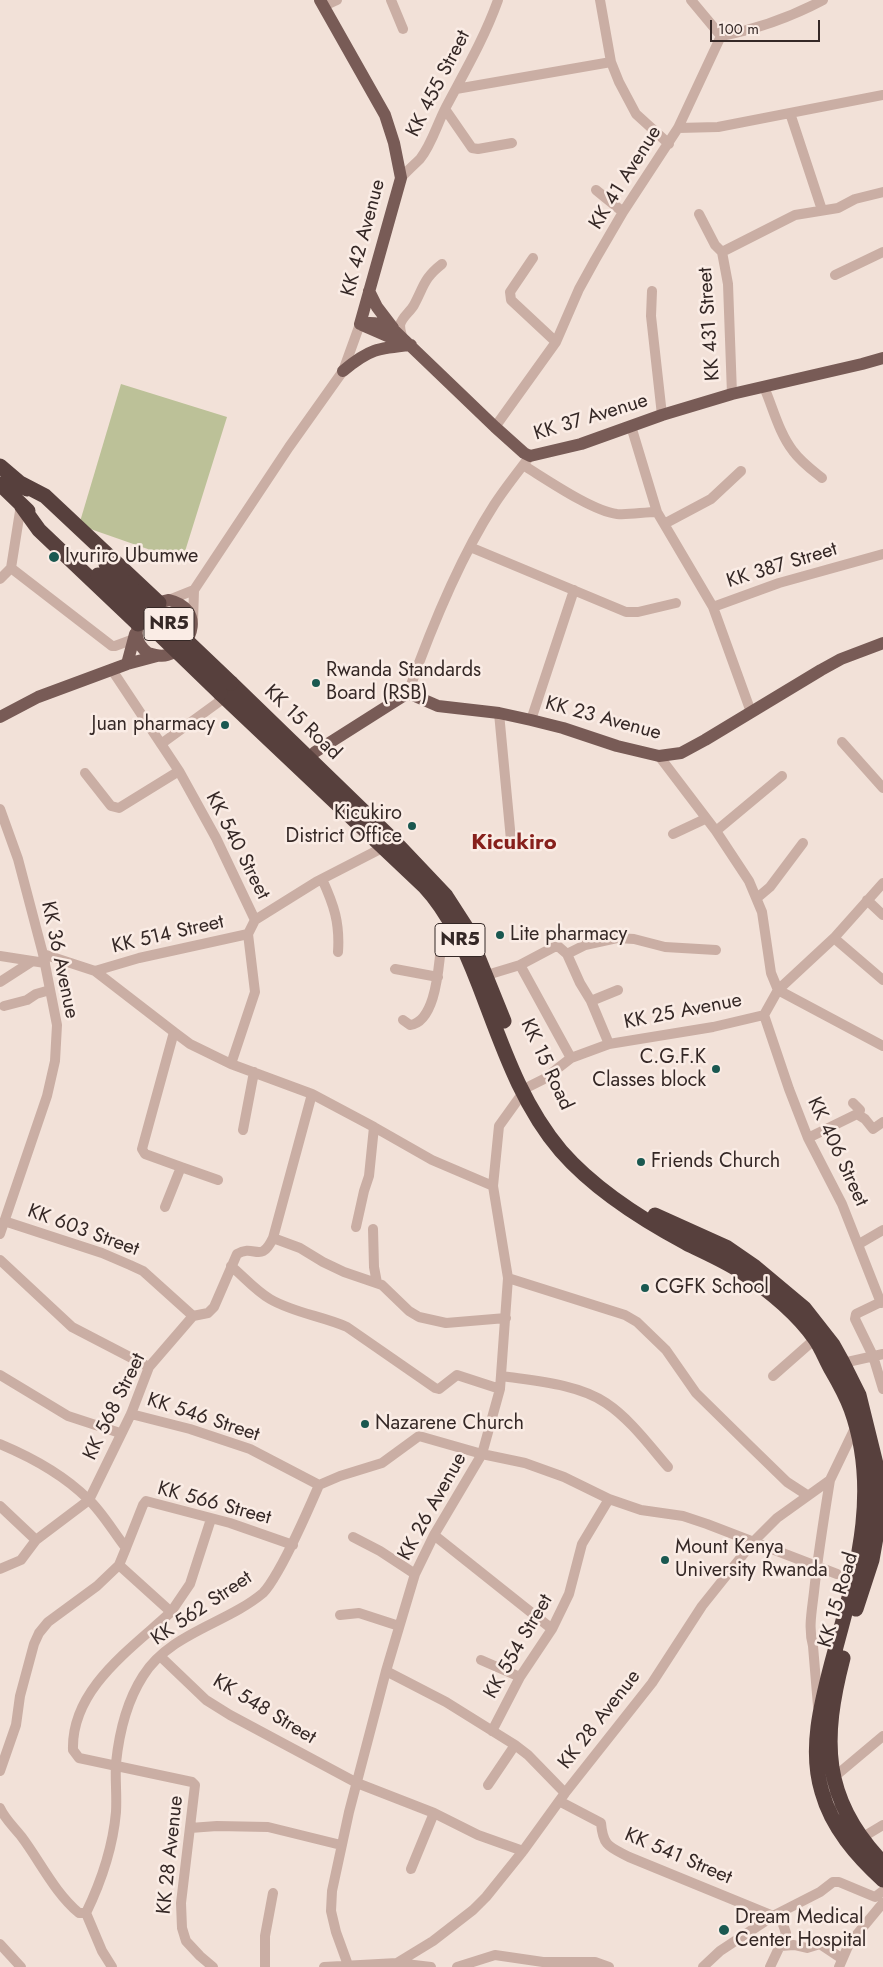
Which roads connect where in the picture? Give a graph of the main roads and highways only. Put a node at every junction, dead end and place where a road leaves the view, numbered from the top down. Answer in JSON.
{"nodes":[{"id":1,"x":322,"y":3,"type":"edge"},
{"id":2,"x":369,"y":291,"type":"junction"},
{"id":3,"x":360,"y":324,"type":"junction"},
{"id":4,"x":403,"y":338,"type":"junction"},
{"id":5,"x":883,"y":358,"type":"edge"},
{"id":6,"x":343,"y":371,"type":"road end"},
{"id":7,"x":527,"y":460,"type":"joint"},
{"id":8,"x":0,"y":466,"type":"edge"},
{"id":9,"x":0,"y":484,"type":"edge"},
{"id":10,"x":20,"y":484,"type":"junction"},
{"id":11,"x":21,"y":505,"type":"junction"},
{"id":12,"x":102,"y":569,"type":"junction"},
{"id":13,"x":164,"y":602,"type":"junction"},
{"id":14,"x":192,"y":629,"type":"junction"},
{"id":15,"x":136,"y":632,"type":"junction"},
{"id":16,"x":883,"y":643,"type":"edge"},
{"id":17,"x":164,"y":654,"type":"junction"},
{"id":18,"x":127,"y":664,"type":"junction"},
{"id":19,"x":224,"y":692,"type":"junction"},
{"id":20,"x":0,"y":717,"type":"edge"},
{"id":21,"x":315,"y":752,"type":"junction"},
{"id":22,"x":332,"y":789,"type":"junction"},
{"id":23,"x":526,"y":1090,"type":"junction"},
{"id":24,"x":837,"y":1366,"type":"junction"},
{"id":25,"x":854,"y":1841,"type":"junction"},
{"id":26,"x":883,"y":1863,"type":"edge"},
{"id":27,"x":883,"y":1880,"type":"edge"}],
"edges":[{"from":1,"to":2,"type":"main road","name":"KK 42 Avenue"},
{"from":2,"to":3,"type":"main road","name":"KK 42 Avenue"},
{"from":2,"to":4,"type":"main road"},
{"from":3,"to":4,"type":"main road","name":"KK 42 Avenue"},
{"from":3,"to":4,"type":"main road","name":"KK 42 Avenue"},
{"from":4,"to":6,"type":"main road"},
{"from":4,"to":7,"type":"main road","name":"KK 42 Avenue"},
{"from":5,"to":7,"type":"main road","name":"KK 37 Avenue"},
{"from":8,"to":10,"type":"highway","name":"KK 15 Road","number":"NR5"},
{"from":9,"to":11,"type":"highway","name":"KK 15 Road","number":"NR5"},
{"from":10,"to":12,"type":"highway","name":"KK 15 Road","number":"NR5"},
{"from":10,"to":13,"type":"highway"},
{"from":11,"to":12,"type":"highway","name":"KK 15 Road","number":"NR5"},
{"from":11,"to":15,"type":"highway"},
{"from":12,"to":19,"type":"highway","name":"KK 15 Road","number":"NR5","bridge":true},
{"from":13,"to":14,"type":"main road"},
{"from":13,"to":15,"type":"main road"},
{"from":14,"to":17,"type":"main road"},
{"from":14,"to":21,"type":"highway"},
{"from":15,"to":17,"type":"main road"},
{"from":15,"to":18,"type":"main road"},
{"from":16,"to":21,"type":"main road","name":"KK 23 Avenue"},
{"from":17,"to":18,"type":"main road"},
{"from":17,"to":19,"type":"highway"},
{"from":18,"to":20,"type":"main road"},
{"from":19,"to":22,"type":"highway","name":"KK 15 Road","number":"NR5"},
{"from":21,"to":22,"type":"highway"},
{"from":22,"to":23,"type":"highway","name":"KK 15 Road","number":"NR5"},
{"from":22,"to":23,"type":"highway","name":"KK 15 Road","number":"NR5"},
{"from":23,"to":24,"type":"highway","name":"KK 15 Road","number":"NR5"},
{"from":23,"to":24,"type":"highway","name":"KK 15 Road","number":"NR5"},
{"from":24,"to":25,"type":"highway","name":"KK 15 Road","number":"NR5"},
{"from":24,"to":25,"type":"highway","name":"KK 15 Road","number":"NR5"},
{"from":25,"to":26,"type":"highway","name":"KK 15 Road","number":"NR5"},
{"from":25,"to":27,"type":"highway","name":"KK 15 Road","number":"NR5"}]}
